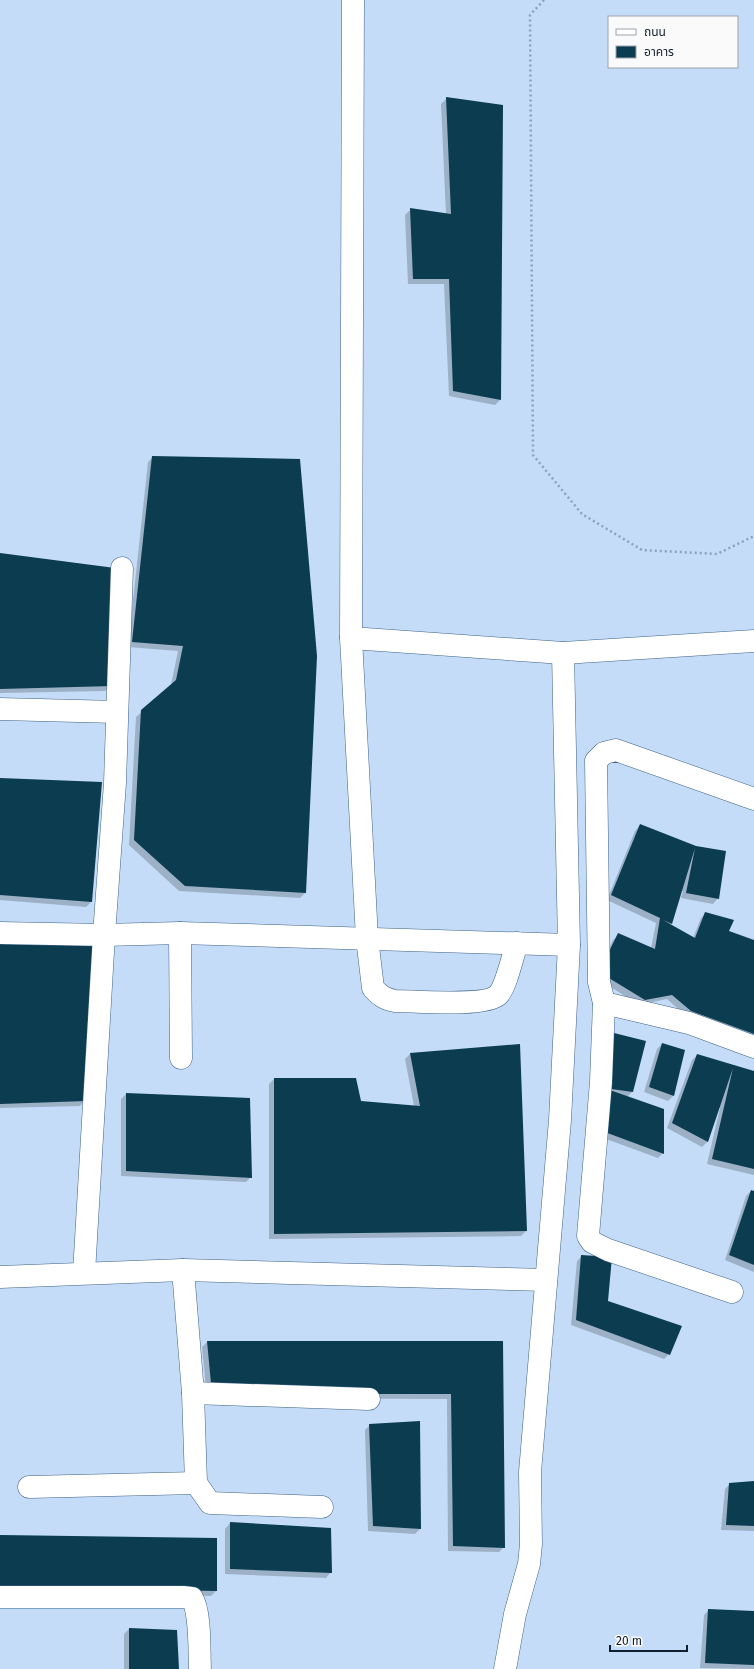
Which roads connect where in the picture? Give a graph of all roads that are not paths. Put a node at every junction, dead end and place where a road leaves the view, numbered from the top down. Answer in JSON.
{"nodes":[{"id":1,"x":353,"y":0,"type":"edge"},
{"id":2,"x":122,"y":568,"type":"dead end"},
{"id":3,"x":351,"y":638,"type":"junction"},
{"id":4,"x":754,"y":641,"type":"edge"},
{"id":5,"x":563,"y":653,"type":"junction"},
{"id":6,"x":0,"y":709,"type":"edge"},
{"id":7,"x":117,"y":712,"type":"junction"},
{"id":8,"x":754,"y":799,"type":"edge"},
{"id":9,"x":0,"y":934,"type":"edge"},
{"id":10,"x":180,"y":934,"type":"junction"},
{"id":11,"x":104,"y":935,"type":"junction"},
{"id":12,"x":367,"y":938,"type":"junction"},
{"id":13,"x":517,"y":943,"type":"junction"},
{"id":14,"x":569,"y":945,"type":"junction"},
{"id":15,"x":604,"y":1003,"type":"junction"},
{"id":16,"x":754,"y":1047,"type":"edge"},
{"id":17,"x":181,"y":1058,"type":"dead end"},
{"id":18,"x":183,"y":1270,"type":"junction"},
{"id":19,"x":84,"y":1273,"type":"junction"},
{"id":20,"x":0,"y":1277,"type":"edge"},
{"id":21,"x":546,"y":1280,"type":"junction"},
{"id":22,"x":732,"y":1292,"type":"dead end"},
{"id":23,"x":193,"y":1393,"type":"junction"},
{"id":24,"x":369,"y":1399,"type":"dead end"},
{"id":25,"x":196,"y":1483,"type":"junction"},
{"id":26,"x":29,"y":1487,"type":"dead end"},
{"id":27,"x":322,"y":1507,"type":"dead end"},
{"id":28,"x":0,"y":1597,"type":"edge"},
{"id":29,"x":200,"y":1669,"type":"edge"},
{"id":30,"x":505,"y":1669,"type":"edge"}],
"edges":[{"from":1,"to":3,"type":"street"},
{"from":2,"to":7,"type":"street"},
{"from":3,"to":5,"type":"street"},
{"from":3,"to":12,"type":"street"},
{"from":4,"to":5,"type":"street"},
{"from":5,"to":14,"type":"street"},
{"from":6,"to":7,"type":"street"},
{"from":7,"to":11,"type":"street"},
{"from":8,"to":15,"type":"street"},
{"from":9,"to":11,"type":"street"},
{"from":10,"to":11,"type":"street"},
{"from":10,"to":12,"type":"street"},
{"from":10,"to":17,"type":"street"},
{"from":11,"to":19,"type":"street"},
{"from":12,"to":13,"type":"street"},
{"from":12,"to":13,"type":"street"},
{"from":13,"to":14,"type":"street"},
{"from":14,"to":21,"type":"street"},
{"from":15,"to":16,"type":"street"},
{"from":15,"to":22,"type":"street"},
{"from":18,"to":19,"type":"street"},
{"from":18,"to":21,"type":"street"},
{"from":18,"to":23,"type":"street"},
{"from":19,"to":20,"type":"street"},
{"from":21,"to":30,"type":"street"},
{"from":23,"to":24,"type":"street"},
{"from":23,"to":25,"type":"street"},
{"from":25,"to":26,"type":"street"},
{"from":25,"to":27,"type":"street"},
{"from":28,"to":29,"type":"street"}]}
